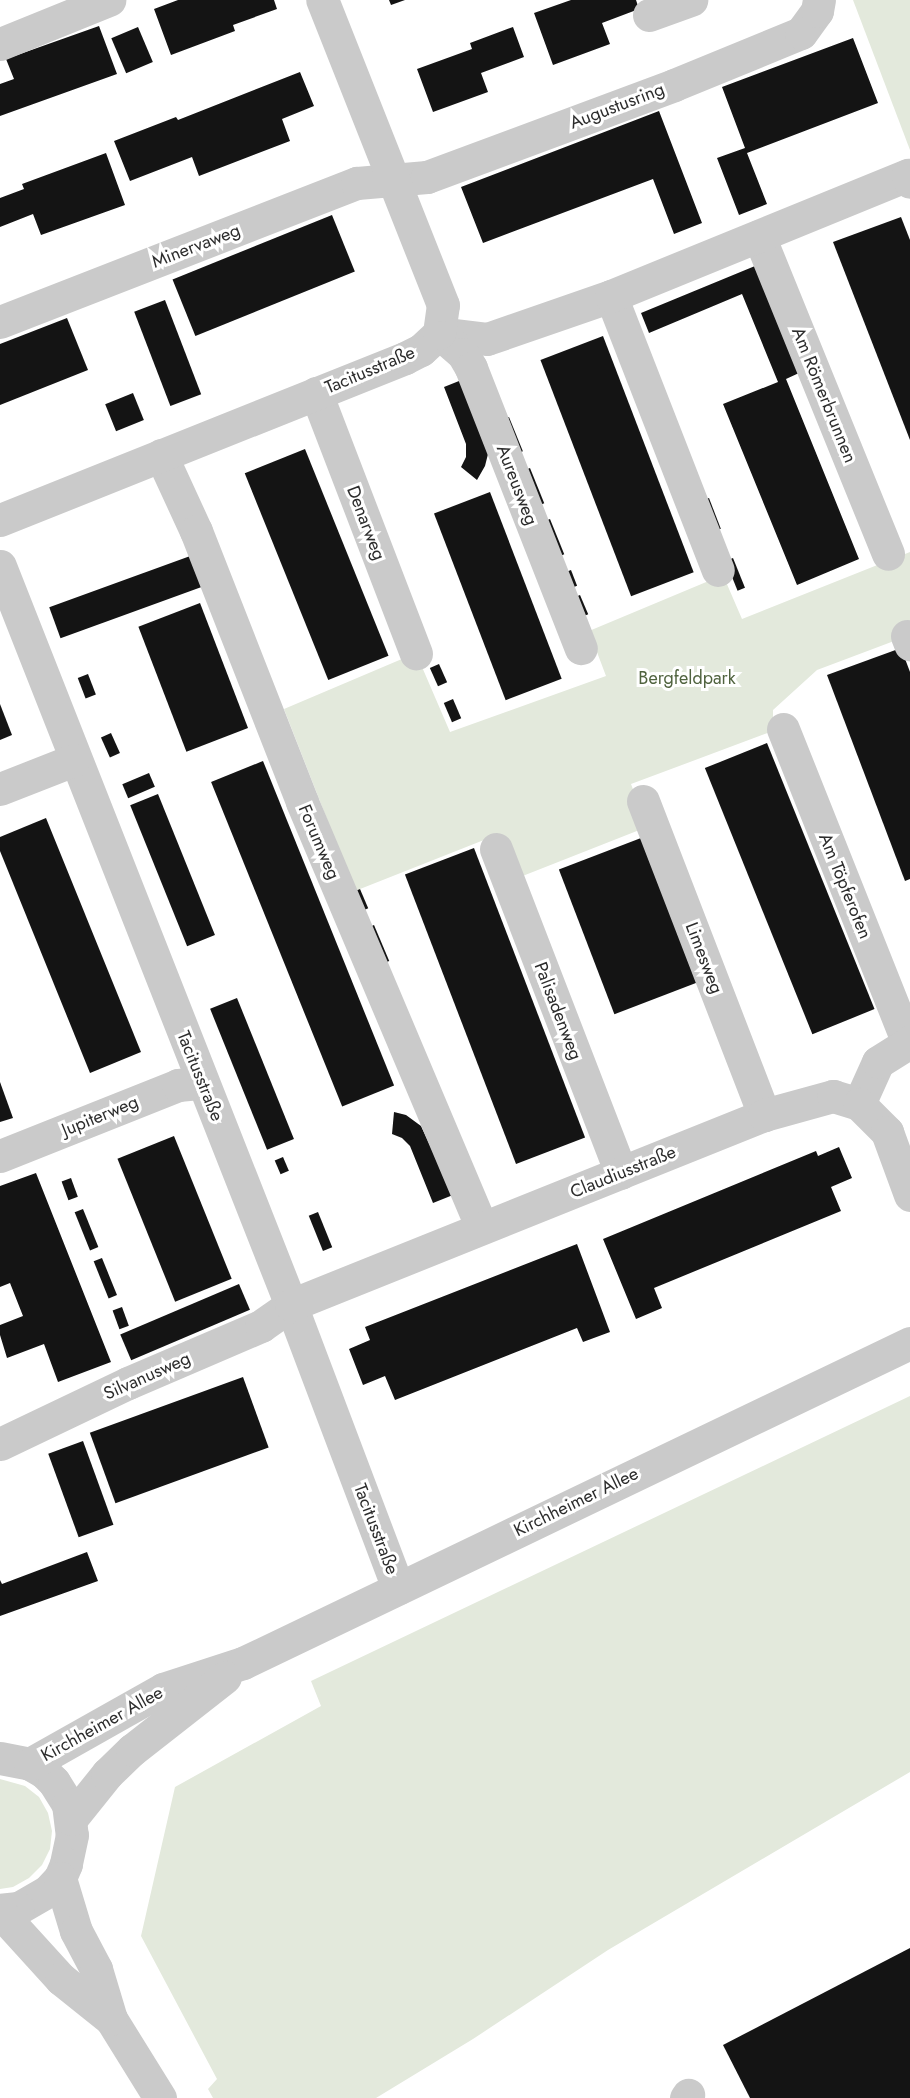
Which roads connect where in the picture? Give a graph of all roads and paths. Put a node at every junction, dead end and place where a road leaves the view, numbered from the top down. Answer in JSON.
{"nodes":[{"id":1,"x":110,"y":0,"type":"edge"},
{"id":2,"x":322,"y":0,"type":"edge"},
{"id":3,"x":691,"y":0,"type":"edge"},
{"id":4,"x":819,"y":0,"type":"edge"},
{"id":5,"x":649,"y":15,"type":"dead end"},
{"id":6,"x":0,"y":44,"type":"edge"},
{"id":7,"x":394,"y":179,"type":"junction"},
{"id":8,"x":909,"y":179,"type":"edge"},
{"id":9,"x":759,"y":236,"type":"junction"},
{"id":10,"x":611,"y":296,"type":"junction"},
{"id":11,"x":0,"y":322,"type":"edge"},
{"id":12,"x":439,"y":333,"type":"junction"},
{"id":13,"x":316,"y":393,"type":"junction"},
{"id":14,"x":161,"y":455,"type":"junction"},
{"id":15,"x":0,"y":520,"type":"edge"},
{"id":16,"x":888,"y":554,"type":"dead end"},
{"id":17,"x":0,"y":566,"type":"edge"},
{"id":18,"x":718,"y":570,"type":"dead end"},
{"id":19,"x":581,"y":648,"type":"dead end"},
{"id":20,"x":416,"y":653,"type":"dead end"},
{"id":21,"x":783,"y":729,"type":"dead end"},
{"id":22,"x":74,"y":760,"type":"junction"},
{"id":23,"x":0,"y":789,"type":"edge"},
{"id":24,"x":643,"y":801,"type":"dead end"},
{"id":25,"x":496,"y":849,"type":"dead end"},
{"id":26,"x":909,"y":1043,"type":"edge"},
{"id":27,"x":202,"y":1083,"type":"junction"},
{"id":28,"x":859,"y":1104,"type":"junction"},
{"id":29,"x":764,"y":1115,"type":"junction"},
{"id":30,"x":0,"y":1156,"type":"edge"},
{"id":31,"x":621,"y":1173,"type":"junction"},
{"id":32,"x":910,"y":1195,"type":"edge"},
{"id":33,"x":482,"y":1228,"type":"junction"},
{"id":34,"x":291,"y":1305,"type":"junction"},
{"id":35,"x":910,"y":1343,"type":"edge"},
{"id":36,"x":0,"y":1444,"type":"edge"},
{"id":37,"x":398,"y":1588,"type":"junction"},
{"id":38,"x":243,"y":1663,"type":"junction"},
{"id":39,"x":15,"y":1761,"type":"edge"},
{"id":40,"x":71,"y":1819,"type":"junction"},
{"id":41,"x":60,"y":1878,"type":"junction"},
{"id":42,"x":0,"y":1911,"type":"edge"},
{"id":43,"x":111,"y":2019,"type":"junction"},
{"id":44,"x":160,"y":2098,"type":"edge"}],
"edges":[{"from":1,"to":6,"type":"street"},
{"from":2,"to":7,"type":"street"},
{"from":3,"to":5,"type":"street"},
{"from":4,"to":7,"type":"street","name":"Augustusring"},
{"from":7,"to":11,"type":"street","name":"Minervaweg"},
{"from":7,"to":12,"type":"street"},
{"from":8,"to":9,"type":"street"},
{"from":9,"to":10,"type":"street"},
{"from":9,"to":16,"type":"street","name":"Am Römerbrunnen"},
{"from":10,"to":12,"type":"street"},
{"from":10,"to":18,"type":"street"},
{"from":12,"to":13,"type":"street","name":"Tacitusstraße"},
{"from":12,"to":19,"type":"street","name":"Aureusweg"},
{"from":13,"to":14,"type":"street","name":"Tacitusstraße"},
{"from":13,"to":20,"type":"street","name":"Denarweg"},
{"from":14,"to":15,"type":"street","name":"Tacitusstraße"},
{"from":14,"to":33,"type":"street","name":"Forumweg"},
{"from":17,"to":22,"type":"street","name":"Tacitusstraße"},
{"from":21,"to":26,"type":"street","name":"Am Töpferofen"},
{"from":22,"to":23,"type":"street"},
{"from":22,"to":27,"type":"street","name":"Tacitusstraße"},
{"from":24,"to":29,"type":"street","name":"Limesweg"},
{"from":25,"to":31,"type":"street","name":"Palisadenweg"},
{"from":26,"to":28,"type":"street","name":"Am Töpferofen"},
{"from":27,"to":30,"type":"street","name":"Jupiterweg"},
{"from":27,"to":34,"type":"street","name":"Tacitusstraße"},
{"from":28,"to":29,"type":"street","name":"Claudiusstraße"},
{"from":28,"to":32,"type":"street"},
{"from":29,"to":31,"type":"street","name":"Claudiusstraße"},
{"from":31,"to":33,"type":"street","name":"Claudiusstraße"},
{"from":33,"to":34,"type":"street","name":"Claudiusstraße"},
{"from":34,"to":36,"type":"street","name":"Silvanusweg"},
{"from":34,"to":37,"type":"street","name":"Tacitusstraße"},
{"from":35,"to":37,"type":"street","name":"Kirchheimer Allee"},
{"from":37,"to":38,"type":"street","name":"Kirchheimer Allee"},
{"from":38,"to":39,"type":"street","name":"Kirchheimer Allee"},
{"from":38,"to":40,"type":"street","name":"Kirchheimer Allee"},
{"from":39,"to":40,"type":"street"},
{"from":40,"to":41,"type":"street"},
{"from":41,"to":42,"type":"street"},
{"from":41,"to":43,"type":"street"},
{"from":42,"to":43,"type":"street"},
{"from":43,"to":44,"type":"street"}]}
